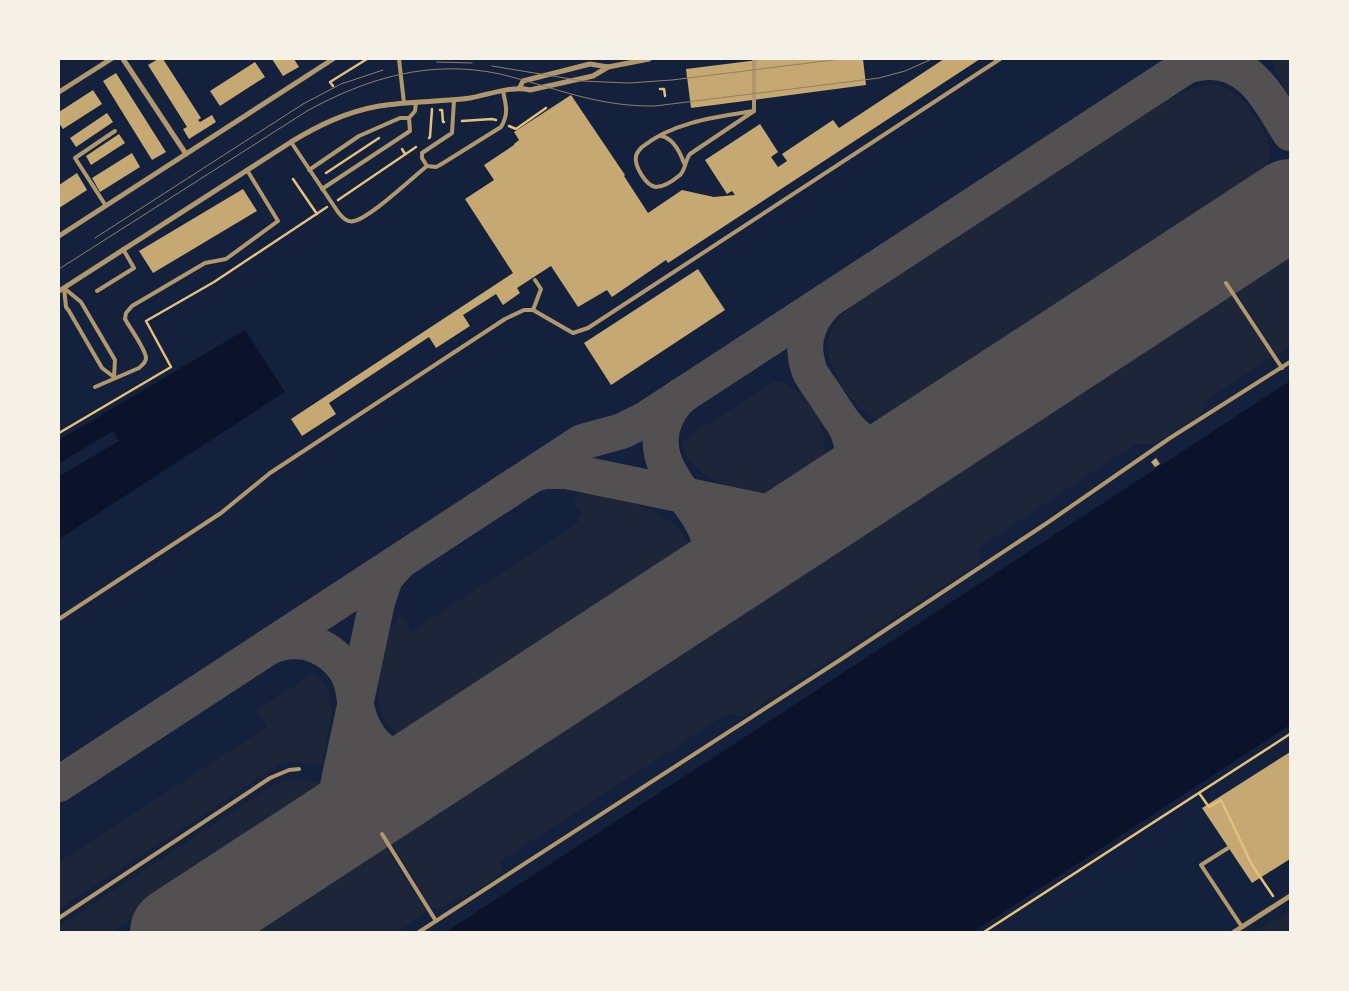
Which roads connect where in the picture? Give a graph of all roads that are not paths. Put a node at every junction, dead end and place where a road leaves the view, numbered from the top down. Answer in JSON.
{"nodes":[{"id":1,"x":111,"y":59,"type":"edge"},
{"id":2,"x":123,"y":59,"type":"edge"},
{"id":3,"x":320,"y":59,"type":"edge"},
{"id":4,"x":332,"y":59,"type":"edge"},
{"id":5,"x":400,"y":59,"type":"edge"},
{"id":6,"x":649,"y":59,"type":"edge"},
{"id":7,"x":754,"y":59,"type":"edge"},
{"id":8,"x":1000,"y":59,"type":"edge"},
{"id":9,"x":324,"y":65,"type":"junction"},
{"id":10,"x":608,"y":67,"type":"junction"},
{"id":11,"x":520,"y":87,"type":"junction"},
{"id":12,"x":503,"y":91,"type":"junction"},
{"id":13,"x":59,"y":92,"type":"edge"},
{"id":14,"x":454,"y":100,"type":"junction"},
{"id":15,"x":416,"y":102,"type":"junction"},
{"id":16,"x":404,"y":103,"type":"junction"},
{"id":17,"x":754,"y":111,"type":"junction"},
{"id":18,"x":409,"y":118,"type":"junction"},
{"id":19,"x":115,"y":131,"type":"dead end"},
{"id":20,"x":660,"y":136,"type":"junction"},
{"id":21,"x":291,"y":142,"type":"junction"},
{"id":22,"x":186,"y":154,"type":"junction"},
{"id":23,"x":428,"y":166,"type":"junction"},
{"id":24,"x":685,"y":166,"type":"junction"},
{"id":25,"x":247,"y":170,"type":"junction"},
{"id":26,"x":309,"y":170,"type":"junction"},
{"id":27,"x":322,"y":189,"type":"junction"},
{"id":28,"x":106,"y":206,"type":"junction"},
{"id":29,"x":59,"y":236,"type":"edge"},
{"id":30,"x":123,"y":249,"type":"junction"},
{"id":31,"x":535,"y":280,"type":"dead end"},
{"id":32,"x":1226,"y":283,"type":"dead end"},
{"id":33,"x":61,"y":289,"type":"edge"},
{"id":34,"x":97,"y":290,"type":"dead end"},
{"id":35,"x":533,"y":310,"type":"junction"},
{"id":36,"x":1290,"y":362,"type":"edge"},
{"id":37,"x":1282,"y":368,"type":"junction"},
{"id":38,"x":114,"y":378,"type":"junction"},
{"id":39,"x":94,"y":387,"type":"dead end"},
{"id":40,"x":59,"y":619,"type":"edge"},
{"id":41,"x":299,"y":770,"type":"dead end"},
{"id":42,"x":382,"y":834,"type":"dead end"},
{"id":43,"x":1228,"y":848,"type":"dead end"},
{"id":44,"x":1290,"y":896,"type":"edge"},
{"id":45,"x":59,"y":918,"type":"edge"},
{"id":46,"x":436,"y":921,"type":"junction"},
{"id":47,"x":1242,"y":927,"type":"junction"},
{"id":48,"x":419,"y":932,"type":"edge"},
{"id":49,"x":1234,"y":932,"type":"edge"}],
"edges":[{"from":1,"to":13,"type":"street"},
{"from":2,"to":22,"type":"street"},
{"from":3,"to":9,"type":"street"},
{"from":4,"to":9,"type":"street"},
{"from":5,"to":16,"type":"lane"},
{"from":6,"to":10,"type":"street"},
{"from":7,"to":17,"type":"lane"},
{"from":8,"to":35,"type":"lane"},
{"from":9,"to":22,"type":"street"},
{"from":10,"to":11,"type":"street"},
{"from":10,"to":11,"type":"street"},
{"from":11,"to":12,"type":"street"},
{"from":12,"to":14,"type":"street"},
{"from":12,"to":23,"type":"lane"},
{"from":14,"to":15,"type":"street"},
{"from":14,"to":23,"type":"lane"},
{"from":15,"to":16,"type":"street"},
{"from":15,"to":18,"type":"lane"},
{"from":16,"to":21,"type":"street"},
{"from":17,"to":20,"type":"lane"},
{"from":17,"to":24,"type":"lane"},
{"from":18,"to":26,"type":"lane"},
{"from":18,"to":27,"type":"lane"},
{"from":19,"to":28,"type":"lane"},
{"from":20,"to":24,"type":"lane"},
{"from":20,"to":24,"type":"lane"},
{"from":21,"to":25,"type":"street"},
{"from":21,"to":26,"type":"lane"},
{"from":22,"to":28,"type":"street"},
{"from":23,"to":27,"type":"lane"},
{"from":25,"to":30,"type":"street"},
{"from":25,"to":38,"type":"lane"},
{"from":26,"to":27,"type":"lane"},
{"from":28,"to":29,"type":"street"},
{"from":30,"to":33,"type":"street"},
{"from":30,"to":34,"type":"lane"},
{"from":31,"to":35,"type":"lane"},
{"from":32,"to":37,"type":"lane"},
{"from":33,"to":38,"type":"lane"},
{"from":33,"to":38,"type":"lane"},
{"from":35,"to":40,"type":"lane"},
{"from":36,"to":37,"type":"lane"},
{"from":37,"to":46,"type":"lane"},
{"from":38,"to":39,"type":"lane"},
{"from":41,"to":45,"type":"lane"},
{"from":42,"to":46,"type":"lane"},
{"from":43,"to":47,"type":"lane"},
{"from":44,"to":47,"type":"street"},
{"from":46,"to":48,"type":"lane"},
{"from":47,"to":49,"type":"street"}]}
